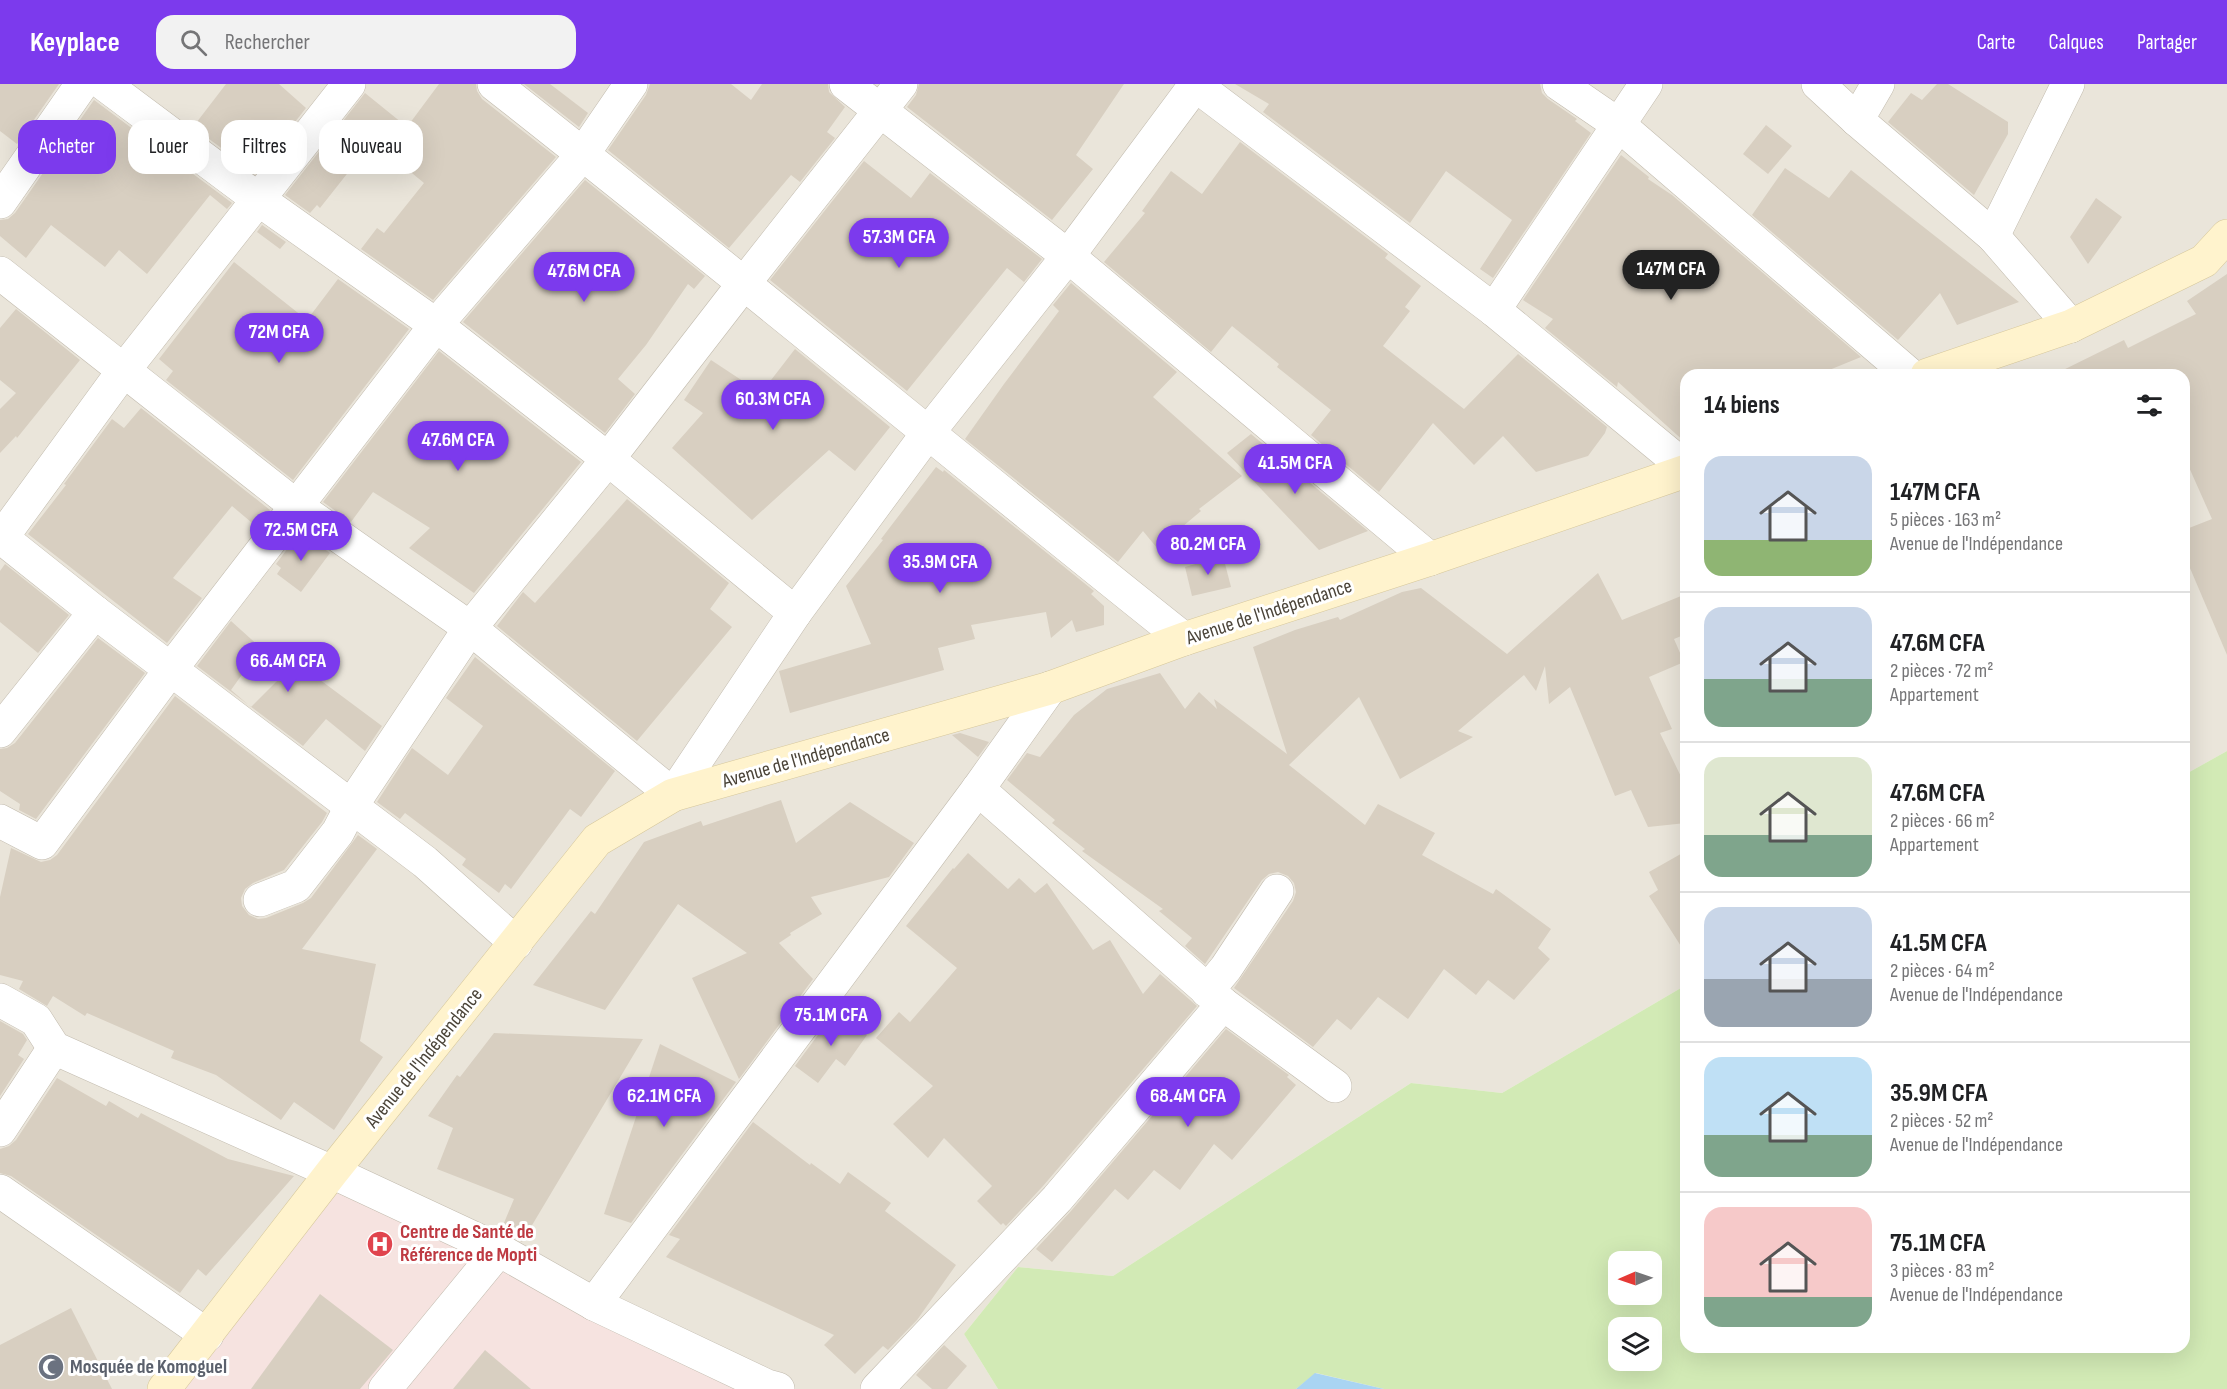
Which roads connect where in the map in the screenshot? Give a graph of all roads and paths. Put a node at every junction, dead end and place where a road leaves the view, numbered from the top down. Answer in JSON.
{"nodes":[{"id":1,"x":82,"y":84,"type":"edge"},
{"id":2,"x":104,"y":84,"type":"edge"},
{"id":3,"x":349,"y":84,"type":"edge"},
{"id":4,"x":494,"y":84,"type":"edge"},
{"id":5,"x":631,"y":84,"type":"edge"},
{"id":6,"x":846,"y":84,"type":"edge"},
{"id":7,"x":901,"y":84,"type":"edge"},
{"id":8,"x":1195,"y":84,"type":"edge"},
{"id":9,"x":1559,"y":84,"type":"edge"},
{"id":10,"x":1646,"y":84,"type":"edge"},
{"id":11,"x":1818,"y":84,"type":"edge"},
{"id":12,"x":1878,"y":84,"type":"edge"},
{"id":13,"x":2068,"y":84,"type":"edge"},
{"id":14,"x":881,"y":110,"type":"junction"},
{"id":15,"x":1857,"y":120,"type":"junction"},
{"id":16,"x":1619,"y":125,"type":"junction"},
{"id":17,"x":583,"y":154,"type":"junction"},
{"id":18,"x":258,"y":199,"type":"junction"},
{"id":19,"x":0,"y":202,"type":"edge"},
{"id":20,"x":1993,"y":236,"type":"junction"},
{"id":21,"x":2227,"y":236,"type":"edge"},
{"id":22,"x":1068,"y":256,"type":"junction"},
{"id":23,"x":0,"y":273,"type":"edge"},
{"id":24,"x":745,"y":282,"type":"junction"},
{"id":25,"x":1494,"y":310,"type":"junction"},
{"id":26,"x":436,"y":325,"type":"junction"},
{"id":27,"x":2071,"y":326,"type":"junction"},
{"id":28,"x":1903,"y":369,"type":"edge"},
{"id":29,"x":1945,"y":369,"type":"edge"},
{"id":30,"x":124,"y":370,"type":"junction"},
{"id":31,"x":927,"y":434,"type":"junction"},
{"id":32,"x":608,"y":459,"type":"junction"},
{"id":33,"x":1680,"y":465,"type":"edge"},
{"id":34,"x":1680,"y":472,"type":"edge"},
{"id":35,"x":296,"y":506,"type":"junction"},
{"id":36,"x":1,"y":539,"type":"edge"},
{"id":37,"x":1430,"y":559,"type":"junction"},
{"id":38,"x":96,"y":612,"type":"junction"},
{"id":39,"x":795,"y":613,"type":"junction"},
{"id":40,"x":470,"y":628,"type":"junction"},
{"id":41,"x":1184,"y":639,"type":"junction"},
{"id":42,"x":171,"y":669,"type":"junction"},
{"id":43,"x":1050,"y":688,"type":"junction"},
{"id":44,"x":0,"y":731,"type":"edge"},
{"id":45,"x":978,"y":789,"type":"junction"},
{"id":46,"x":673,"y":795,"type":"junction"},
{"id":47,"x":352,"y":805,"type":"junction"},
{"id":48,"x":0,"y":821,"type":"edge"},
{"id":49,"x":1276,"y":891,"type":"dead end"},
{"id":50,"x":260,"y":900,"type":"dead end"},
{"id":51,"x":516,"y":943,"type":"junction"},
{"id":52,"x":1215,"y":997,"type":"junction"},
{"id":53,"x":0,"y":1000,"type":"edge"},
{"id":54,"x":54,"y":1048,"type":"junction"},
{"id":55,"x":1335,"y":1086,"type":"dead end"},
{"id":56,"x":0,"y":1130,"type":"edge"},
{"id":57,"x":332,"y":1172,"type":"junction"},
{"id":58,"x":0,"y":1191,"type":"edge"},
{"id":59,"x":499,"y":1250,"type":"junction"},
{"id":60,"x":594,"y":1304,"type":"junction"},
{"id":61,"x":207,"y":1335,"type":"junction"},
{"id":62,"x":164,"y":1389,"type":"edge"},
{"id":63,"x":385,"y":1389,"type":"edge"},
{"id":64,"x":778,"y":1389,"type":"edge"},
{"id":65,"x":878,"y":1389,"type":"edge"}],
"edges":[{"from":1,"to":19,"type":"street"},
{"from":2,"to":18,"type":"street"},
{"from":3,"to":18,"type":"street"},
{"from":4,"to":17,"type":"street"},
{"from":5,"to":17,"type":"street"},
{"from":6,"to":14,"type":"street"},
{"from":7,"to":14,"type":"street"},
{"from":8,"to":22,"type":"street"},
{"from":8,"to":25,"type":"street"},
{"from":9,"to":16,"type":"street"},
{"from":10,"to":16,"type":"street"},
{"from":11,"to":15,"type":"street"},
{"from":12,"to":15,"type":"street"},
{"from":13,"to":20,"type":"street"},
{"from":14,"to":22,"type":"street"},
{"from":14,"to":24,"type":"street"},
{"from":15,"to":20,"type":"street"},
{"from":16,"to":25,"type":"street"},
{"from":16,"to":28,"type":"street"},
{"from":17,"to":24,"type":"street"},
{"from":17,"to":26,"type":"street"},
{"from":18,"to":26,"type":"street"},
{"from":18,"to":30,"type":"street"},
{"from":20,"to":27,"type":"street"},
{"from":21,"to":27,"type":"main road"},
{"from":22,"to":31,"type":"street"},
{"from":22,"to":37,"type":"street"},
{"from":23,"to":30,"type":"street"},
{"from":24,"to":31,"type":"street"},
{"from":24,"to":32,"type":"street"},
{"from":25,"to":33,"type":"street"},
{"from":26,"to":32,"type":"street"},
{"from":26,"to":35,"type":"street"},
{"from":27,"to":29,"type":"main road"},
{"from":30,"to":35,"type":"street"},
{"from":30,"to":36,"type":"street"},
{"from":31,"to":39,"type":"street"},
{"from":31,"to":41,"type":"street"},
{"from":32,"to":39,"type":"street"},
{"from":32,"to":40,"type":"street"},
{"from":34,"to":37,"type":"main road","name":"Avenue de l'Indépendance"},
{"from":35,"to":40,"type":"street"},
{"from":35,"to":42,"type":"street"},
{"from":36,"to":38,"type":"street"},
{"from":37,"to":41,"type":"main road","name":"Avenue de l'Indépendance"},
{"from":38,"to":42,"type":"street"},
{"from":38,"to":44,"type":"street"},
{"from":39,"to":46,"type":"street"},
{"from":40,"to":46,"type":"street"},
{"from":40,"to":47,"type":"street"},
{"from":41,"to":43,"type":"main road","name":"Avenue de l'Indépendance"},
{"from":42,"to":47,"type":"street"},
{"from":42,"to":48,"type":"street"},
{"from":43,"to":45,"type":"street"},
{"from":43,"to":46,"type":"main road","name":"Avenue de l'Indépendance"},
{"from":45,"to":52,"type":"street"},
{"from":45,"to":60,"type":"street"},
{"from":46,"to":51,"type":"main road","name":"Avenue de l'Indépendance"},
{"from":47,"to":50,"type":"street"},
{"from":47,"to":51,"type":"street"},
{"from":49,"to":52,"type":"street"},
{"from":51,"to":57,"type":"main road","name":"Avenue de l'Indépendance"},
{"from":52,"to":55,"type":"street"},
{"from":52,"to":65,"type":"street"},
{"from":53,"to":54,"type":"street"},
{"from":54,"to":56,"type":"street"},
{"from":54,"to":57,"type":"street"},
{"from":57,"to":59,"type":"street"},
{"from":57,"to":61,"type":"main road","name":"Avenue de l'Indépendance"},
{"from":58,"to":61,"type":"street"},
{"from":59,"to":60,"type":"street"},
{"from":59,"to":63,"type":"street"},
{"from":60,"to":64,"type":"street"},
{"from":61,"to":62,"type":"main road","name":"Avenue de l'Indépendance"}]}
